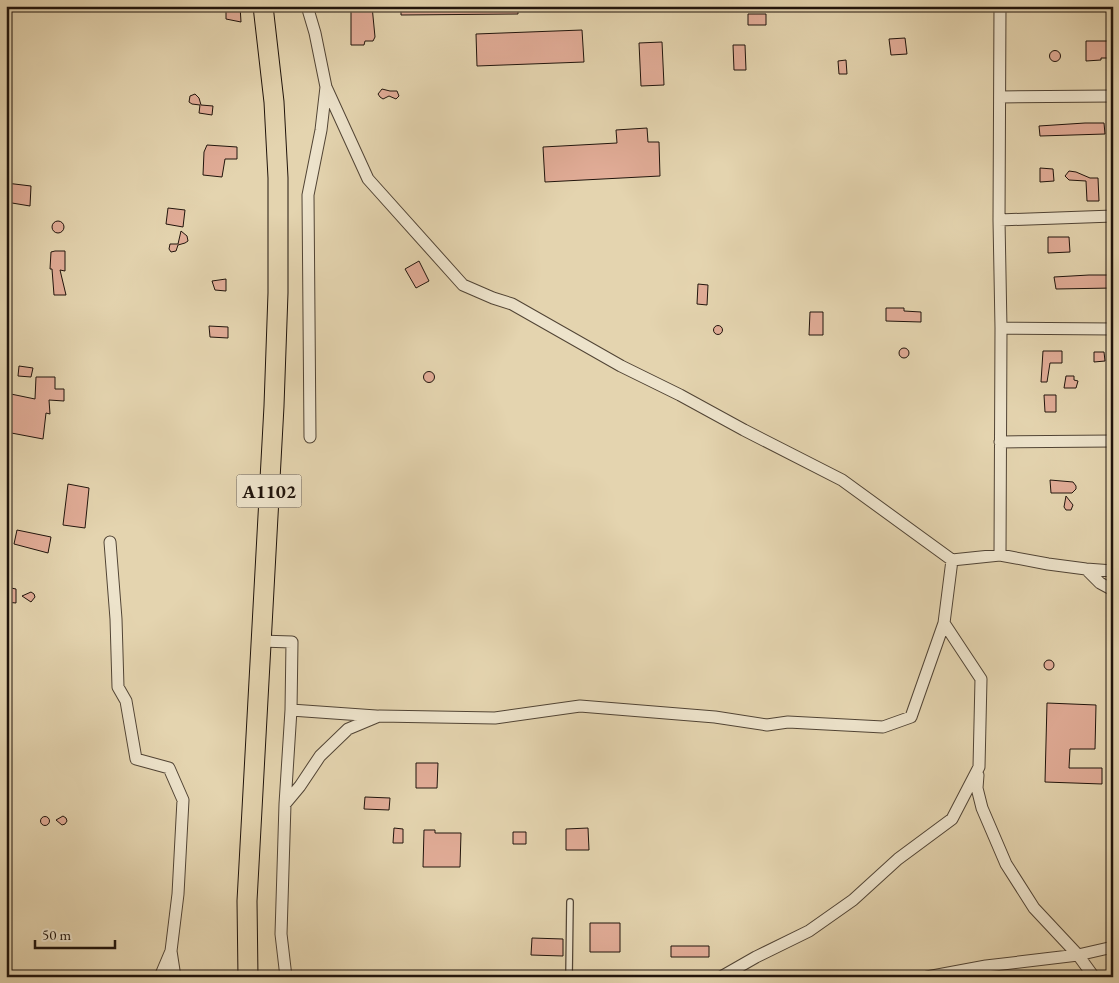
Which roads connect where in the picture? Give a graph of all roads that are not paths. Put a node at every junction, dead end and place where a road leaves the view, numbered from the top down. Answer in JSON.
{"nodes":[{"id":1,"x":263,"y":6,"type":"edge"},
{"id":2,"x":307,"y":6,"type":"edge"},
{"id":3,"x":1000,"y":6,"type":"edge"},
{"id":4,"x":326,"y":87,"type":"junction"},
{"id":5,"x":1113,"y":96,"type":"edge"},
{"id":6,"x":1000,"y":97,"type":"junction"},
{"id":7,"x":1113,"y":216,"type":"edge"},
{"id":8,"x":999,"y":220,"type":"junction"},
{"id":9,"x":1001,"y":328,"type":"junction"},
{"id":10,"x":1113,"y":329,"type":"edge"},
{"id":11,"x":310,"y":437,"type":"dead end"},
{"id":12,"x":1113,"y":440,"type":"edge"},
{"id":13,"x":1000,"y":442,"type":"junction"},
{"id":14,"x":110,"y":542,"type":"dead end"},
{"id":15,"x":1000,"y":555,"type":"junction"},
{"id":16,"x":952,"y":560,"type":"junction"},
{"id":17,"x":1086,"y":570,"type":"junction"},
{"id":18,"x":1113,"y":571,"type":"edge"},
{"id":19,"x":1113,"y":590,"type":"edge"},
{"id":20,"x":944,"y":623,"type":"junction"},
{"id":21,"x":260,"y":641,"type":"junction"},
{"id":22,"x":291,"y":710,"type":"junction"},
{"id":23,"x":379,"y":716,"type":"junction"},
{"id":24,"x":979,"y":767,"type":"junction"},
{"id":25,"x":285,"y":804,"type":"junction"},
{"id":26,"x":570,"y":902,"type":"dead end"},
{"id":27,"x":1113,"y":947,"type":"edge"},
{"id":28,"x":171,"y":950,"type":"junction"},
{"id":29,"x":1078,"y":956,"type":"junction"},
{"id":30,"x":160,"y":977,"type":"edge"},
{"id":31,"x":176,"y":977,"type":"edge"},
{"id":32,"x":248,"y":977,"type":"edge"},
{"id":33,"x":286,"y":977,"type":"edge"},
{"id":34,"x":569,"y":977,"type":"edge"},
{"id":35,"x":721,"y":977,"type":"edge"},
{"id":36,"x":927,"y":977,"type":"edge"},
{"id":37,"x":1094,"y":977,"type":"edge"}],
"edges":[{"from":1,"to":21,"type":"main road","number":"A1102"},
{"from":2,"to":4,"type":"street"},
{"from":3,"to":6,"type":"street"},
{"from":4,"to":11,"type":"street"},
{"from":4,"to":16,"type":"street"},
{"from":5,"to":6,"type":"street"},
{"from":6,"to":8,"type":"street"},
{"from":7,"to":8,"type":"street"},
{"from":8,"to":9,"type":"street"},
{"from":9,"to":10,"type":"street"},
{"from":9,"to":13,"type":"street"},
{"from":12,"to":13,"type":"street"},
{"from":13,"to":15,"type":"street"},
{"from":14,"to":28,"type":"street"},
{"from":15,"to":16,"type":"street"},
{"from":15,"to":17,"type":"street"},
{"from":16,"to":20,"type":"street"},
{"from":17,"to":18,"type":"street"},
{"from":17,"to":19,"type":"street"},
{"from":20,"to":23,"type":"street"},
{"from":20,"to":24,"type":"street"},
{"from":21,"to":22,"type":"street"},
{"from":21,"to":32,"type":"main road","number":"A1102"},
{"from":22,"to":23,"type":"street"},
{"from":22,"to":25,"type":"street"},
{"from":23,"to":25,"type":"street"},
{"from":24,"to":29,"type":"street"},
{"from":24,"to":35,"type":"street"},
{"from":25,"to":33,"type":"street"},
{"from":26,"to":34,"type":"lane"},
{"from":27,"to":29,"type":"street"},
{"from":28,"to":30,"type":"street"},
{"from":28,"to":31,"type":"street"},
{"from":29,"to":36,"type":"street"},
{"from":29,"to":37,"type":"street"}]}
